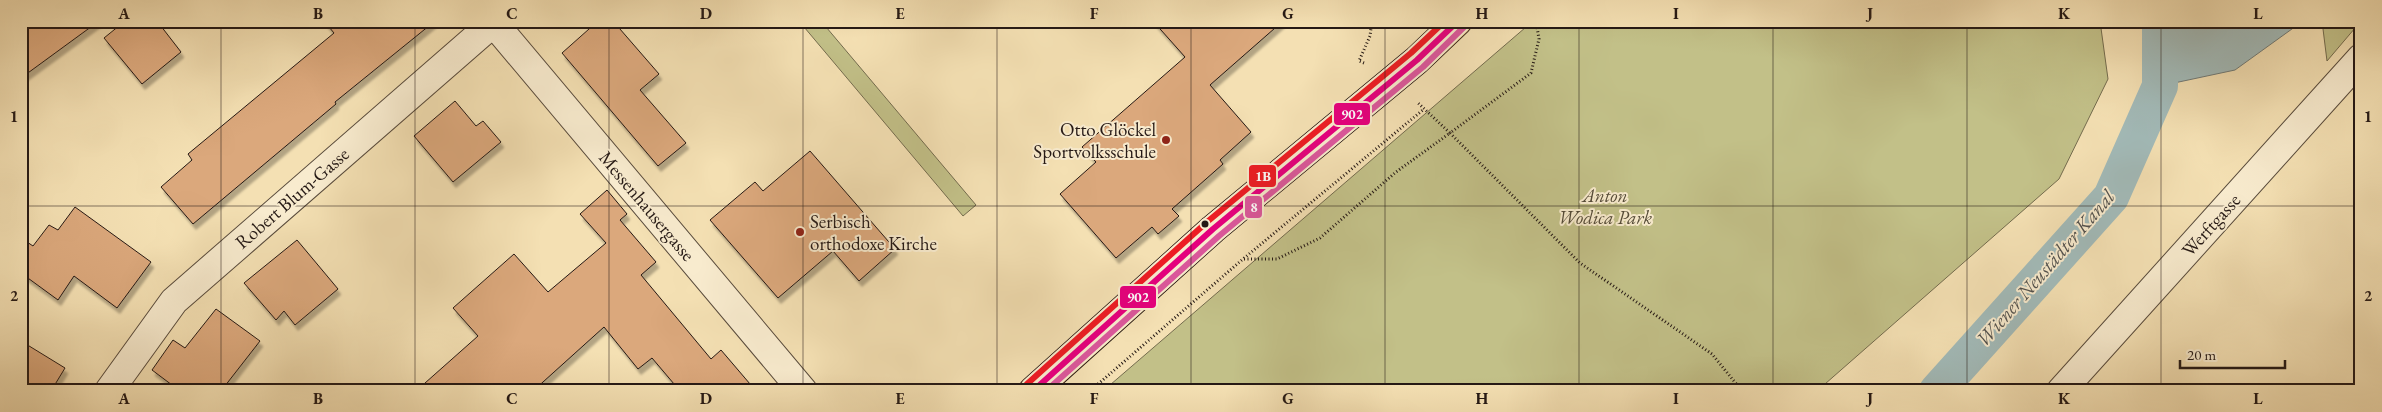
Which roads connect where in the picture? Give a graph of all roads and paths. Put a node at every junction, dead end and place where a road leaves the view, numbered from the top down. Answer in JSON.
{"nodes":[{"id":1,"x":1372,"y":21,"type":"edge"},
{"id":2,"x":1536,"y":21,"type":"edge"},
{"id":3,"x":493,"y":22,"type":"edge"},
{"id":4,"x":1446,"y":25,"type":"edge"},
{"id":5,"x":2361,"y":58,"type":"edge"},
{"id":6,"x":1359,"y":61,"type":"dead end"},
{"id":7,"x":1424,"y":109,"type":"dead end"},
{"id":8,"x":1450,"y":133,"type":"junction"},
{"id":9,"x":1243,"y":259,"type":"junction"},
{"id":10,"x":110,"y":391,"type":"edge"},
{"id":11,"x":803,"y":391,"type":"edge"},
{"id":12,"x":1033,"y":391,"type":"edge"},
{"id":13,"x":1090,"y":391,"type":"edge"},
{"id":14,"x":1742,"y":391,"type":"edge"},
{"id":15,"x":2061,"y":391,"type":"edge"}],
"edges":[{"from":1,"to":6,"type":"path"},
{"from":2,"to":8,"type":"path"},
{"from":3,"to":10,"type":"street","name":"Robert Blum-Gasse"},
{"from":3,"to":11,"type":"street","name":"Messenhausergasse"},
{"from":4,"to":12,"type":"main road"},
{"from":5,"to":15,"type":"street","name":"Werftgasse"},
{"from":7,"to":9,"type":"path"},
{"from":8,"to":9,"type":"path"},
{"from":8,"to":14,"type":"path"},
{"from":9,"to":13,"type":"path"}]}
